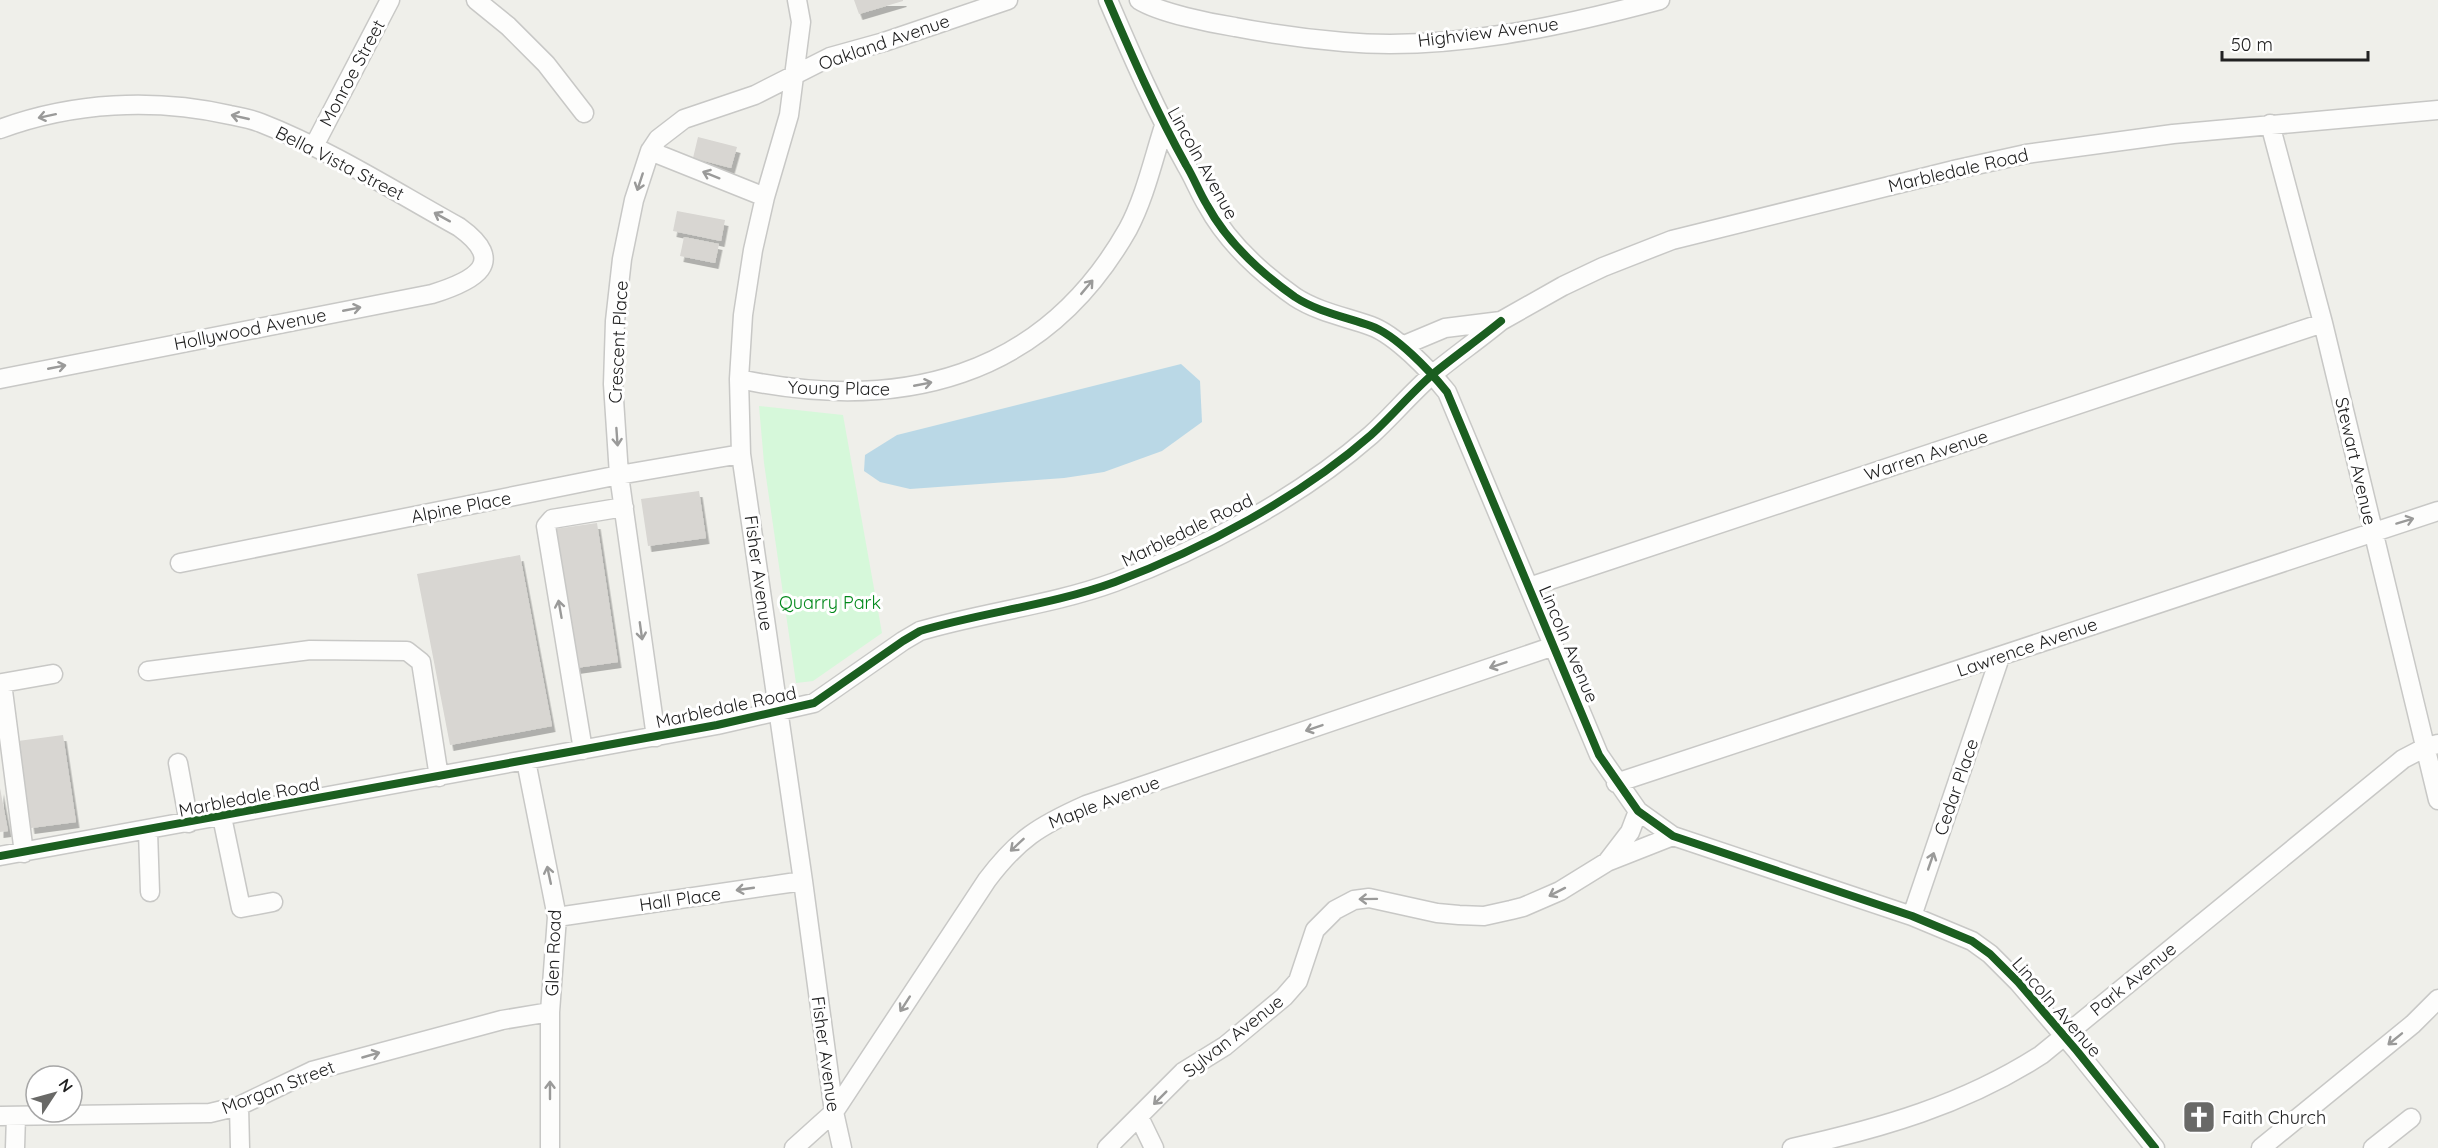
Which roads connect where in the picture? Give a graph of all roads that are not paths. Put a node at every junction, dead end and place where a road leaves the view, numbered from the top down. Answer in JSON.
{"nodes":[{"id":1,"x":390,"y":0,"type":"edge"},
{"id":2,"x":476,"y":0,"type":"edge"},
{"id":3,"x":797,"y":0,"type":"edge"},
{"id":4,"x":1008,"y":0,"type":"edge"},
{"id":5,"x":1107,"y":0,"type":"edge"},
{"id":6,"x":1139,"y":0,"type":"edge"},
{"id":7,"x":1660,"y":0,"type":"edge"},
{"id":8,"x":794,"y":75,"type":"junction"},
{"id":9,"x":2438,"y":110,"type":"edge"},
{"id":10,"x":584,"y":113,"type":"dead end"},
{"id":11,"x":2270,"y":124,"type":"junction"},
{"id":12,"x":1164,"y":126,"type":"junction"},
{"id":13,"x":0,"y":129,"type":"edge"},
{"id":14,"x":314,"y":146,"type":"junction"},
{"id":15,"x":650,"y":151,"type":"junction"},
{"id":16,"x":765,"y":197,"type":"junction"},
{"id":17,"x":484,"y":255,"type":"joint"},
{"id":18,"x":1501,"y":321,"type":"junction"},
{"id":19,"x":2323,"y":323,"type":"junction"},
{"id":20,"x":1402,"y":346,"type":"junction"},
{"id":21,"x":1433,"y":375,"type":"junction"},
{"id":22,"x":0,"y":379,"type":"edge"},
{"id":23,"x":739,"y":380,"type":"junction"},
{"id":24,"x":741,"y":454,"type":"junction"},
{"id":25,"x":619,"y":476,"type":"junction"},
{"id":26,"x":624,"y":507,"type":"junction"},
{"id":27,"x":2438,"y":511,"type":"edge"},
{"id":28,"x":2373,"y":531,"type":"junction"},
{"id":29,"x":180,"y":563,"type":"dead end"},
{"id":30,"x":1529,"y":587,"type":"junction"},
{"id":31,"x":1554,"y":646,"type":"junction"},
{"id":32,"x":2000,"y":657,"type":"junction"},
{"id":33,"x":148,"y":671,"type":"dead end"},
{"id":34,"x":53,"y":674,"type":"dead end"},
{"id":35,"x":779,"y":712,"type":"junction"},
{"id":36,"x":656,"y":737,"type":"junction"},
{"id":37,"x":2432,"y":746,"type":"edge"},
{"id":38,"x":583,"y":750,"type":"junction"},
{"id":39,"x":526,"y":760,"type":"junction"},
{"id":40,"x":178,"y":763,"type":"dead end"},
{"id":41,"x":439,"y":777,"type":"junction"},
{"id":42,"x":1616,"y":783,"type":"junction"},
{"id":43,"x":2438,"y":800,"type":"edge"},
{"id":44,"x":1638,"y":811,"type":"junction"},
{"id":45,"x":222,"y":817,"type":"junction"},
{"id":46,"x":189,"y":823,"type":"junction"},
{"id":47,"x":148,"y":831,"type":"junction"},
{"id":48,"x":1672,"y":836,"type":"junction"},
{"id":49,"x":24,"y":853,"type":"junction"},
{"id":50,"x":0,"y":856,"type":"edge"},
{"id":51,"x":1607,"y":862,"type":"junction"},
{"id":52,"x":803,"y":881,"type":"junction"},
{"id":53,"x":150,"y":892,"type":"dead end"},
{"id":54,"x":273,"y":902,"type":"dead end"},
{"id":55,"x":1912,"y":916,"type":"junction"},
{"id":56,"x":557,"y":917,"type":"junction"},
{"id":57,"x":2438,"y":999,"type":"edge"},
{"id":58,"x":550,"y":1012,"type":"junction"},
{"id":59,"x":2063,"y":1036,"type":"junction"},
{"id":60,"x":239,"y":1106,"type":"junction"},
{"id":61,"x":834,"y":1112,"type":"junction"},
{"id":62,"x":8,"y":1116,"type":"edge"},
{"id":63,"x":1139,"y":1117,"type":"junction"},
{"id":64,"x":2411,"y":1118,"type":"dead end"},
{"id":65,"x":15,"y":1148,"type":"edge"},
{"id":66,"x":240,"y":1148,"type":"edge"},
{"id":67,"x":550,"y":1148,"type":"edge"},
{"id":68,"x":794,"y":1148,"type":"edge"},
{"id":69,"x":842,"y":1148,"type":"edge"},
{"id":70,"x":1107,"y":1148,"type":"edge"},
{"id":71,"x":1154,"y":1148,"type":"edge"},
{"id":72,"x":1792,"y":1148,"type":"edge"},
{"id":73,"x":2155,"y":1148,"type":"edge"},
{"id":74,"x":2261,"y":1148,"type":"edge"},
{"id":75,"x":2373,"y":1148,"type":"edge"}],
"edges":[{"from":1,"to":14,"type":"street","name":"Monroe Street"},
{"from":2,"to":10,"type":"street"},
{"from":3,"to":8,"type":"street","name":"Fisher Avenue"},
{"from":4,"to":8,"type":"street","name":"Oakland Avenue"},
{"from":5,"to":12,"type":"street","name":"Lincoln Avenue"},
{"from":6,"to":7,"type":"street","name":"Highview Avenue"},
{"from":8,"to":15,"type":"street","name":"Crescent Place"},
{"from":8,"to":16,"type":"street","name":"Fisher Avenue"},
{"from":9,"to":11,"type":"street","name":"Marbledale Road"},
{"from":11,"to":18,"type":"street","name":"Marbledale Road"},
{"from":11,"to":19,"type":"street","name":"Stewart Avenue"},
{"from":12,"to":20,"type":"street","name":"Lincoln Avenue"},
{"from":23,"to":12,"type":"street","name":"Young Place","one_way":true},
{"from":14,"to":13,"type":"street","name":"Bella Vista Street","one_way":true},
{"from":17,"to":14,"type":"street","name":"Bella Vista Street","one_way":true},
{"from":16,"to":15,"type":"street","one_way":true},
{"from":15,"to":25,"type":"street","name":"Crescent Place","one_way":true},
{"from":16,"to":23,"type":"street","name":"Fisher Avenue"},
{"from":22,"to":17,"type":"street","name":"Hollywood Avenue","one_way":true},
{"from":18,"to":20,"type":"street","name":"Marbledale Road"},
{"from":18,"to":21,"type":"street","name":"Marbledale Road"},
{"from":19,"to":28,"type":"street","name":"Stewart Avenue"},
{"from":19,"to":30,"type":"street","name":"Warren Avenue"},
{"from":20,"to":21,"type":"street","name":"Lincoln Avenue"},
{"from":21,"to":30,"type":"street","name":"Lincoln Avenue"},
{"from":21,"to":35,"type":"street","name":"Marbledale Road"},
{"from":23,"to":24,"type":"street","name":"Fisher Avenue"},
{"from":24,"to":25,"type":"street","name":"Alpine Place"},
{"from":24,"to":35,"type":"street","name":"Fisher Avenue"},
{"from":25,"to":26,"type":"street","name":"Crescent Place"},
{"from":25,"to":29,"type":"street","name":"Alpine Place"},
{"from":26,"to":36,"type":"street","name":"Crescent Place","one_way":true},
{"from":38,"to":26,"type":"street","one_way":true},
{"from":28,"to":27,"type":"street","name":"Lawrence Avenue","one_way":true},
{"from":28,"to":32,"type":"street","name":"Lawrence Avenue"},
{"from":28,"to":37,"type":"street","name":"Stewart Avenue"},
{"from":30,"to":31,"type":"street","name":"Lincoln Avenue"},
{"from":31,"to":42,"type":"street","name":"Lincoln Avenue"},
{"from":31,"to":61,"type":"street","name":"Maple Avenue","one_way":true},
{"from":32,"to":42,"type":"street","name":"Lawrence Avenue"},
{"from":55,"to":32,"type":"street","name":"Cedar Place","one_way":true},
{"from":33,"to":41,"type":"street"},
{"from":34,"to":49,"type":"street"},
{"from":35,"to":36,"type":"street","name":"Marbledale Road"},
{"from":35,"to":52,"type":"street","name":"Fisher Avenue"},
{"from":36,"to":38,"type":"street","name":"Marbledale Road"},
{"from":37,"to":43,"type":"street","name":"Stewart Avenue"},
{"from":37,"to":59,"type":"street","name":"Park Avenue"},
{"from":38,"to":39,"type":"street","name":"Marbledale Road"},
{"from":39,"to":41,"type":"street","name":"Marbledale Road"},
{"from":56,"to":39,"type":"street","name":"Glen Road","one_way":true},
{"from":40,"to":46,"type":"street"},
{"from":41,"to":45,"type":"street","name":"Marbledale Road"},
{"from":42,"to":44,"type":"street","name":"Lincoln Avenue"},
{"from":44,"to":48,"type":"street","name":"Lincoln Avenue"},
{"from":44,"to":51,"type":"street","name":"Sylvan Avenue"},
{"from":45,"to":46,"type":"street","name":"Marbledale Road"},
{"from":45,"to":54,"type":"street"},
{"from":46,"to":47,"type":"street","name":"Marbledale Road"},
{"from":47,"to":49,"type":"street","name":"Marbledale Road"},
{"from":47,"to":53,"type":"street"},
{"from":48,"to":51,"type":"street","name":"Sylvan Avenue"},
{"from":48,"to":55,"type":"street","name":"Lincoln Avenue"},
{"from":49,"to":50,"type":"street","name":"Marbledale Road"},
{"from":51,"to":63,"type":"street","name":"Sylvan Avenue","one_way":true},
{"from":52,"to":56,"type":"street","name":"Hall Place","one_way":true},
{"from":52,"to":61,"type":"street","name":"Fisher Avenue"},
{"from":55,"to":59,"type":"street","name":"Lincoln Avenue"},
{"from":56,"to":58,"type":"street","name":"Glen Road"},
{"from":57,"to":74,"type":"street","one_way":true},
{"from":60,"to":58,"type":"street","name":"Morgan Street","one_way":true},
{"from":67,"to":58,"type":"street","name":"Glen Road","one_way":true},
{"from":59,"to":72,"type":"street","name":"Park Avenue"},
{"from":59,"to":73,"type":"street","name":"Lincoln Avenue"},
{"from":60,"to":62,"type":"street","name":"Morgan Street"},
{"from":60,"to":66,"type":"street"},
{"from":61,"to":68,"type":"street","name":"Maple Avenue"},
{"from":61,"to":69,"type":"street","name":"Fisher Avenue"},
{"from":62,"to":65,"type":"street"},
{"from":63,"to":70,"type":"street","name":"Sylvan Avenue"},
{"from":63,"to":71,"type":"street"},
{"from":64,"to":75,"type":"street"}]}
